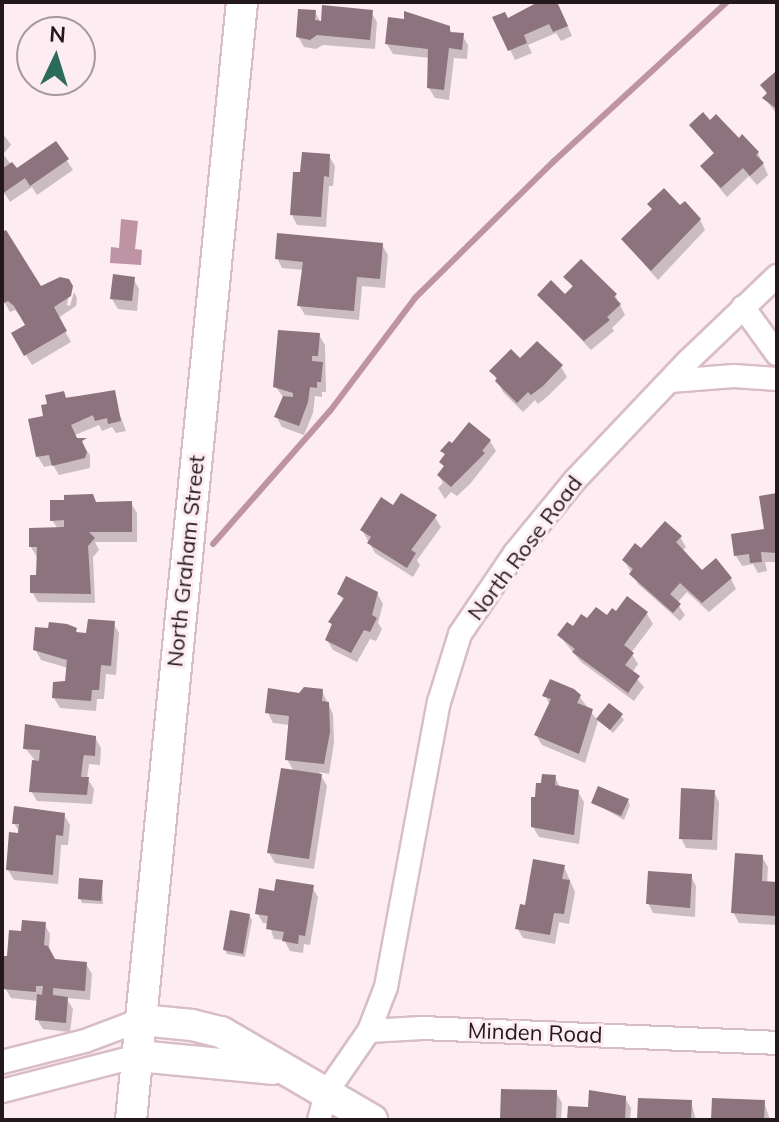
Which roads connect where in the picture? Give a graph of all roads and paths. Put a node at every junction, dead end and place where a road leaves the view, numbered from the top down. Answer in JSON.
{"nodes":[{"id":1,"x":242,"y":2,"type":"edge"},
{"id":2,"x":777,"y":276,"type":"edge"},
{"id":3,"x":743,"y":307,"type":"junction"},
{"id":4,"x":777,"y":354,"type":"edge"},
{"id":5,"x":777,"y":379,"type":"edge"},
{"id":6,"x":670,"y":381,"type":"junction"},
{"id":7,"x":141,"y":1020,"type":"junction"},
{"id":8,"x":369,"y":1031,"type":"junction"},
{"id":9,"x":777,"y":1043,"type":"edge"},
{"id":10,"x":138,"y":1056,"type":"junction"},
{"id":11,"x":2,"y":1062,"type":"edge"},
{"id":12,"x":286,"y":1070,"type":"junction"},
{"id":13,"x":2,"y":1091,"type":"edge"},
{"id":14,"x":322,"y":1106,"type":"edge"},
{"id":15,"x":131,"y":1120,"type":"edge"},
{"id":16,"x":372,"y":1120,"type":"edge"}],
"edges":[{"from":1,"to":7,"type":"main road","name":"North Graham Street"},
{"from":2,"to":3,"type":"street","name":"North Rose Road"},
{"from":3,"to":4,"type":"street"},
{"from":3,"to":6,"type":"street","name":"North Rose Road"},
{"from":5,"to":6,"type":"street"},
{"from":6,"to":8,"type":"street","name":"North Rose Road"},
{"from":7,"to":10,"type":"main road","name":"North Graham Street"},
{"from":7,"to":11,"type":"street"},
{"from":7,"to":12,"type":"main road"},
{"from":8,"to":9,"type":"street","name":"Minden Road"},
{"from":8,"to":14,"type":"street"},
{"from":10,"to":12,"type":"main road"},
{"from":10,"to":13,"type":"street"},
{"from":10,"to":15,"type":"main road","name":"North Graham Street"},
{"from":12,"to":14,"type":"main road"},
{"from":14,"to":16,"type":"main road"}]}
